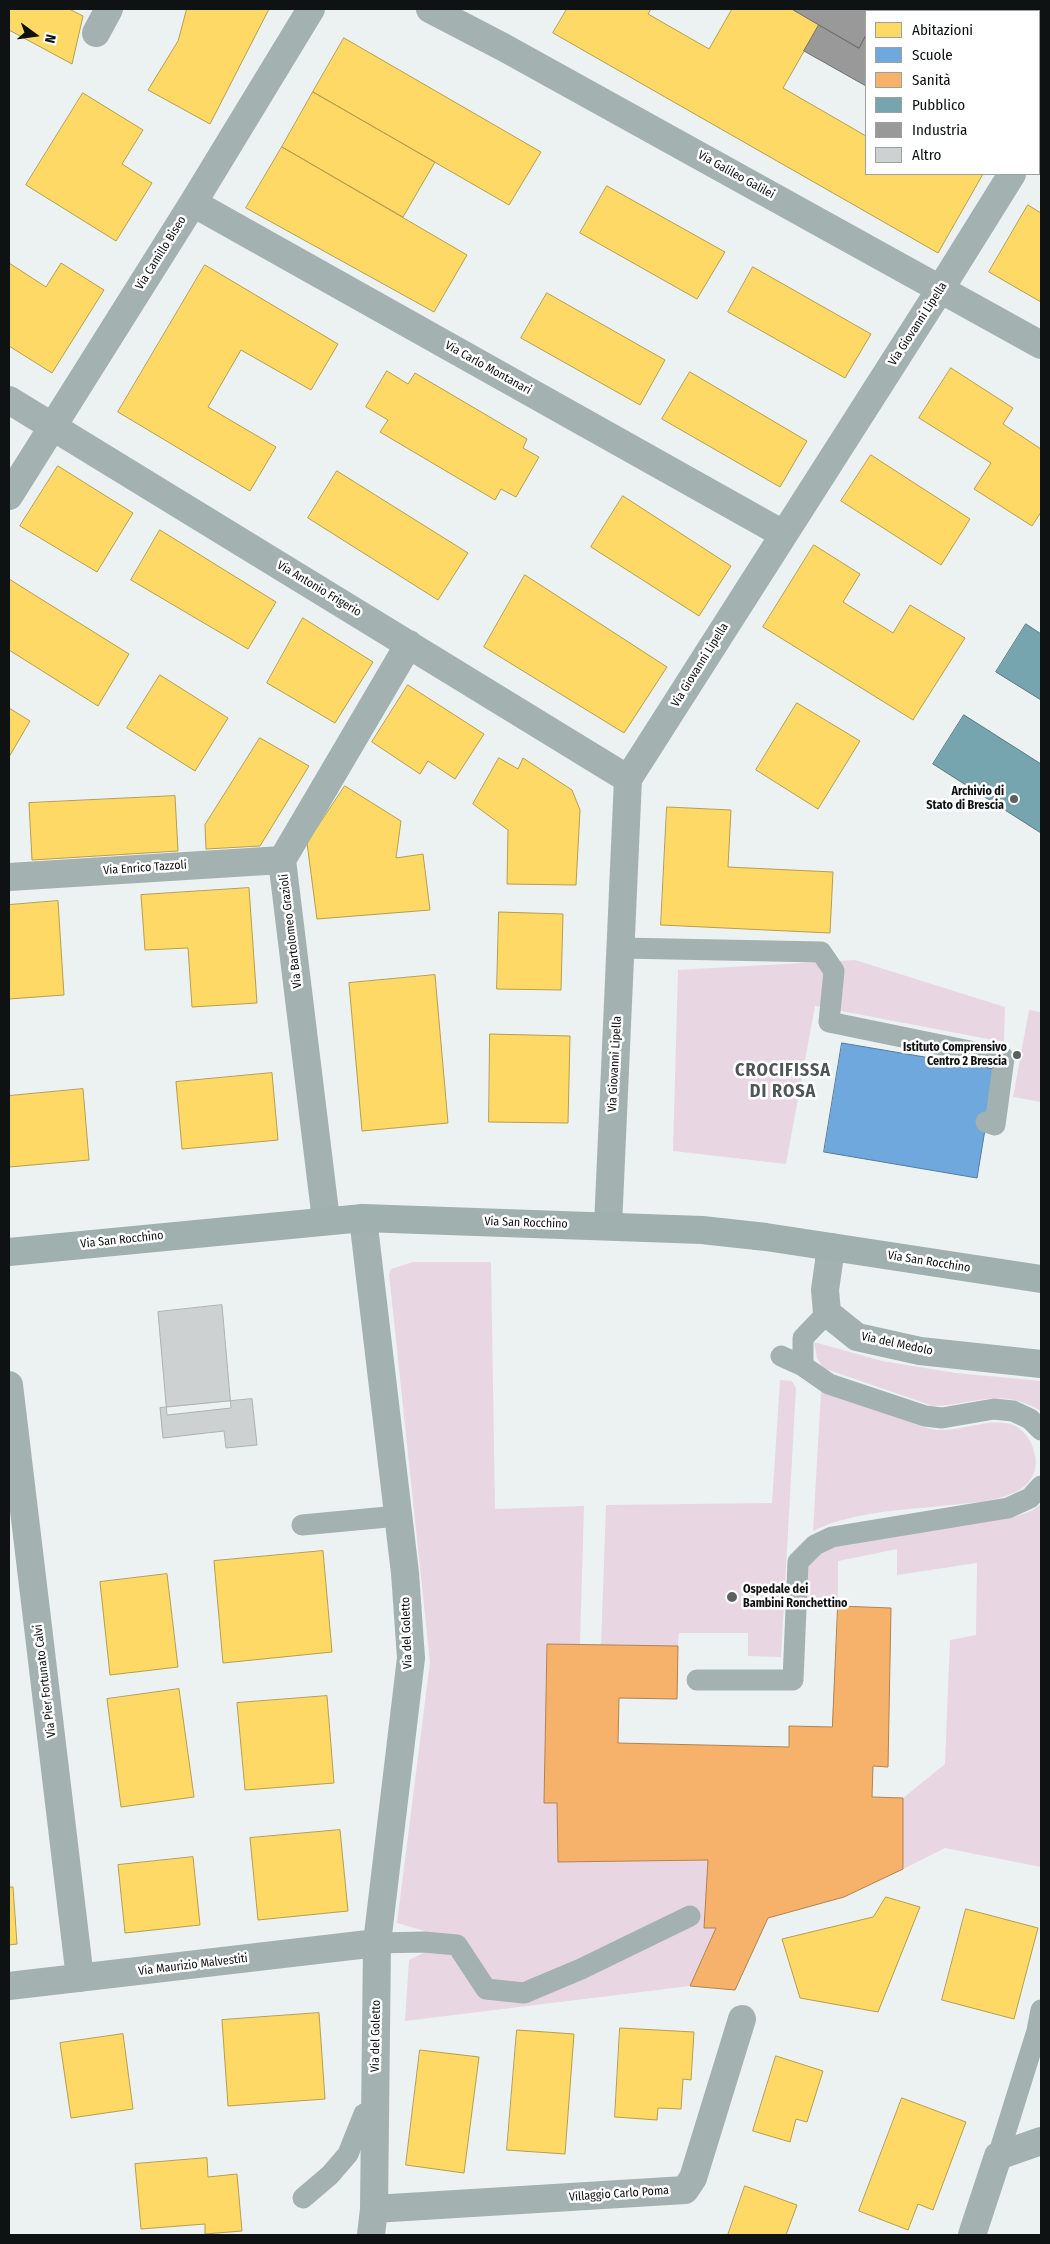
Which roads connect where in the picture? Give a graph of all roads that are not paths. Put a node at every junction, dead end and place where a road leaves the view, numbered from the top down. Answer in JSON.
{"nodes":[{"id":1,"x":109,"y":9,"type":"edge"},
{"id":2,"x":311,"y":9,"type":"edge"},
{"id":3,"x":430,"y":9,"type":"edge"},
{"id":4,"x":96,"y":33,"type":"dead end"},
{"id":5,"x":1011,"y":175,"type":"edge"},
{"id":6,"x":192,"y":203,"type":"junction"},
{"id":7,"x":941,"y":288,"type":"junction"},
{"id":8,"x":1041,"y":345,"type":"edge"},
{"id":9,"x":9,"y":400,"type":"edge"},
{"id":10,"x":52,"y":427,"type":"junction"},
{"id":11,"x":9,"y":496,"type":"edge"},
{"id":12,"x":783,"y":534,"type":"junction"},
{"id":13,"x":409,"y":644,"type":"junction"},
{"id":14,"x":628,"y":779,"type":"junction"},
{"id":15,"x":282,"y":860,"type":"junction"},
{"id":16,"x":9,"y":877,"type":"edge"},
{"id":17,"x":621,"y":948,"type":"junction"},
{"id":18,"x":986,"y":1122,"type":"dead end"},
{"id":19,"x":363,"y":1218,"type":"junction"},
{"id":20,"x":326,"y":1220,"type":"junction"},
{"id":21,"x":608,"y":1226,"type":"junction"},
{"id":22,"x":832,"y":1247,"type":"junction"},
{"id":23,"x":9,"y":1252,"type":"edge"},
{"id":24,"x":1041,"y":1280,"type":"edge"},
{"id":25,"x":827,"y":1313,"type":"junction"},
{"id":26,"x":781,"y":1356,"type":"dead end"},
{"id":27,"x":1041,"y":1364,"type":"edge"},
{"id":28,"x":803,"y":1366,"type":"junction"},
{"id":29,"x":9,"y":1384,"type":"edge"},
{"id":30,"x":1041,"y":1430,"type":"edge"},
{"id":31,"x":1041,"y":1486,"type":"edge"},
{"id":32,"x":398,"y":1516,"type":"junction"},
{"id":33,"x":302,"y":1526,"type":"dead end"},
{"id":34,"x":698,"y":1680,"type":"dead end"},
{"id":35,"x":690,"y":1916,"type":"dead end"},
{"id":36,"x":378,"y":1943,"type":"junction"},
{"id":37,"x":80,"y":1978,"type":"junction"},
{"id":38,"x":9,"y":1986,"type":"edge"},
{"id":39,"x":1041,"y":2010,"type":"edge"},
{"id":40,"x":742,"y":2019,"type":"dead end"},
{"id":41,"x":375,"y":2079,"type":"junction"},
{"id":42,"x":364,"y":2114,"type":"junction"},
{"id":43,"x":1041,"y":2141,"type":"edge"},
{"id":44,"x":998,"y":2156,"type":"junction"},
{"id":45,"x":303,"y":2198,"type":"dead end"},
{"id":46,"x":372,"y":2222,"type":"edge"},
{"id":47,"x":355,"y":2235,"type":"edge"},
{"id":48,"x":972,"y":2235,"type":"edge"}],
"edges":[{"from":1,"to":4,"type":"street"},
{"from":2,"to":6,"type":"street","name":"Via Camillo Biseo"},
{"from":3,"to":7,"type":"street","name":"Via Galileo Galilei"},
{"from":5,"to":7,"type":"street","name":"Via Giovanni Lipella"},
{"from":6,"to":10,"type":"street","name":"Via Camillo Biseo"},
{"from":6,"to":12,"type":"street","name":"Via Carlo Montanari"},
{"from":7,"to":8,"type":"street","name":"Via Galileo Galilei"},
{"from":7,"to":12,"type":"street","name":"Via Giovanni Lipella"},
{"from":9,"to":10,"type":"street","name":"Via Antonio Frigerio"},
{"from":10,"to":11,"type":"street","name":"Via Camillo Biseo"},
{"from":10,"to":13,"type":"street","name":"Via Antonio Frigerio"},
{"from":12,"to":14,"type":"street","name":"Via Giovanni Lipella"},
{"from":13,"to":14,"type":"street","name":"Via Antonio Frigerio"},
{"from":13,"to":15,"type":"street","name":"Via Bartolomeo Grazioli"},
{"from":14,"to":17,"type":"street","name":"Via Giovanni Lipella"},
{"from":15,"to":16,"type":"street","name":"Via Enrico Tazzoli"},
{"from":15,"to":20,"type":"street","name":"Via Bartolomeo Grazioli"},
{"from":17,"to":18,"type":"lane"},
{"from":17,"to":21,"type":"street","name":"Via Giovanni Lipella"},
{"from":19,"to":20,"type":"street","name":"Via San Rocchino"},
{"from":19,"to":21,"type":"street","name":"Via San Rocchino"},
{"from":19,"to":32,"type":"street","name":"Via del Goletto"},
{"from":20,"to":23,"type":"street","name":"Via San Rocchino"},
{"from":21,"to":22,"type":"street","name":"Via San Rocchino"},
{"from":22,"to":24,"type":"street","name":"Via San Rocchino"},
{"from":22,"to":25,"type":"street"},
{"from":25,"to":27,"type":"street","name":"Via del Medolo"},
{"from":25,"to":28,"type":"lane"},
{"from":26,"to":28,"type":"lane"},
{"from":28,"to":30,"type":"lane"},
{"from":29,"to":37,"type":"street","name":"Via Pier Fortunato Calvi"},
{"from":31,"to":34,"type":"lane"},
{"from":32,"to":33,"type":"lane"},
{"from":32,"to":36,"type":"street","name":"Via del Goletto"},
{"from":35,"to":36,"type":"lane"},
{"from":36,"to":37,"type":"street","name":"Via Maurizio Malvestiti"},
{"from":36,"to":41,"type":"street","name":"Via del Goletto"},
{"from":37,"to":38,"type":"street","name":"Via Maurizio Malvestiti"},
{"from":39,"to":44,"type":"lane"},
{"from":40,"to":46,"type":"street","name":"Villaggio Carlo Poma"},
{"from":41,"to":42,"type":"street","name":"Via del Goletto"},
{"from":41,"to":46,"type":"street","name":"Via del Goletto"},
{"from":42,"to":45,"type":"lane"},
{"from":42,"to":47,"type":"street","name":"Via del Goletto"},
{"from":43,"to":44,"type":"street"},
{"from":44,"to":48,"type":"street"}]}
